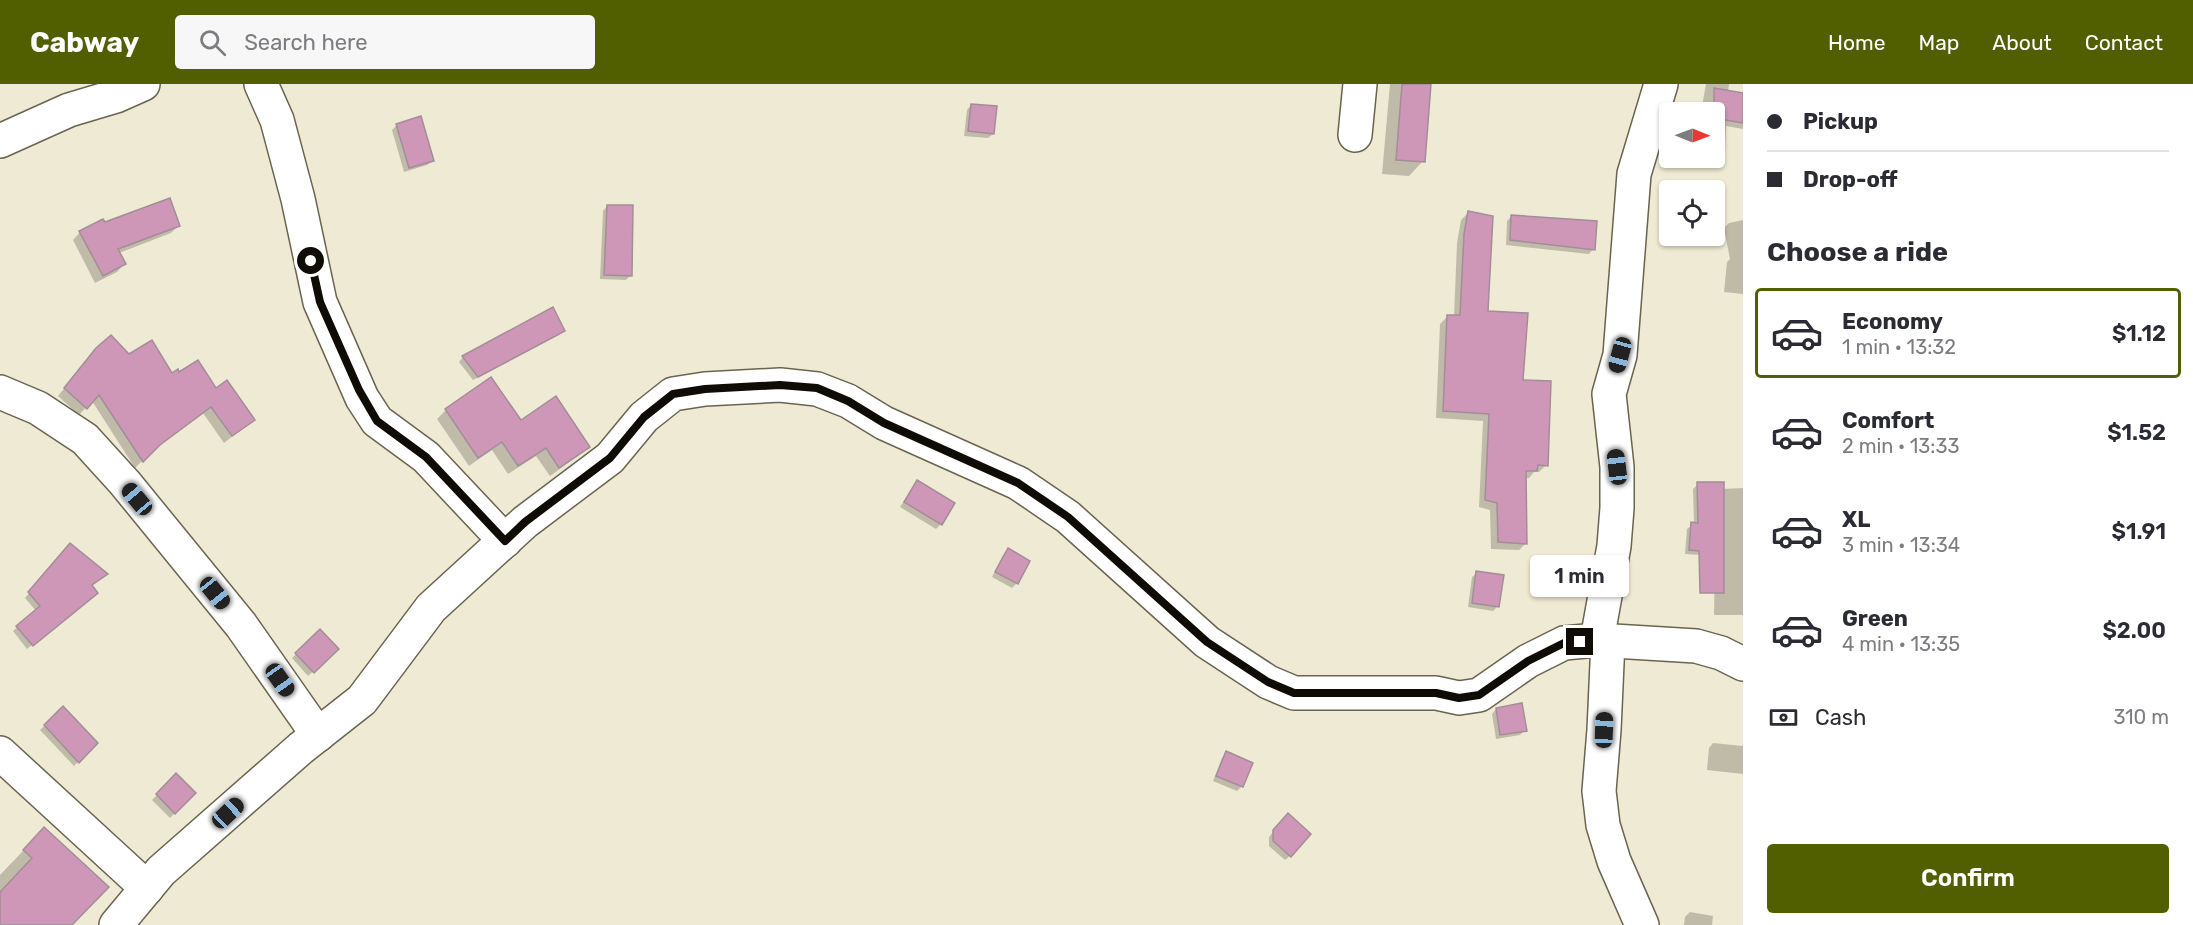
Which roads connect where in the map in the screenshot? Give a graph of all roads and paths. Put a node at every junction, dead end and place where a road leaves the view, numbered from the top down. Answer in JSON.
{"nodes":[{"id":1,"x":142,"y":84,"type":"edge"},
{"id":2,"x":261,"y":84,"type":"edge"},
{"id":3,"x":1360,"y":84,"type":"edge"},
{"id":4,"x":1661,"y":84,"type":"edge"},
{"id":5,"x":1355,"y":135,"type":"dead end"},
{"id":6,"x":0,"y":141,"type":"edge"},
{"id":7,"x":0,"y":392,"type":"edge"},
{"id":8,"x":505,"y":541,"type":"junction"},
{"id":9,"x":1603,"y":641,"type":"junction"},
{"id":10,"x":1743,"y":664,"type":"edge"},
{"id":11,"x":318,"y":735,"type":"junction"},
{"id":12,"x":0,"y":753,"type":"edge"},
{"id":13,"x":147,"y":888,"type":"junction"},
{"id":14,"x":116,"y":925,"type":"edge"},
{"id":15,"x":1642,"y":925,"type":"edge"}],
"edges":[{"from":1,"to":6,"type":"street"},
{"from":2,"to":8,"type":"street"},
{"from":3,"to":5,"type":"street"},
{"from":4,"to":9,"type":"street"},
{"from":7,"to":11,"type":"street"},
{"from":8,"to":9,"type":"street"},
{"from":8,"to":11,"type":"street"},
{"from":9,"to":10,"type":"street"},
{"from":9,"to":15,"type":"street"},
{"from":11,"to":13,"type":"street"},
{"from":12,"to":13,"type":"street"},
{"from":13,"to":14,"type":"street"}]}
